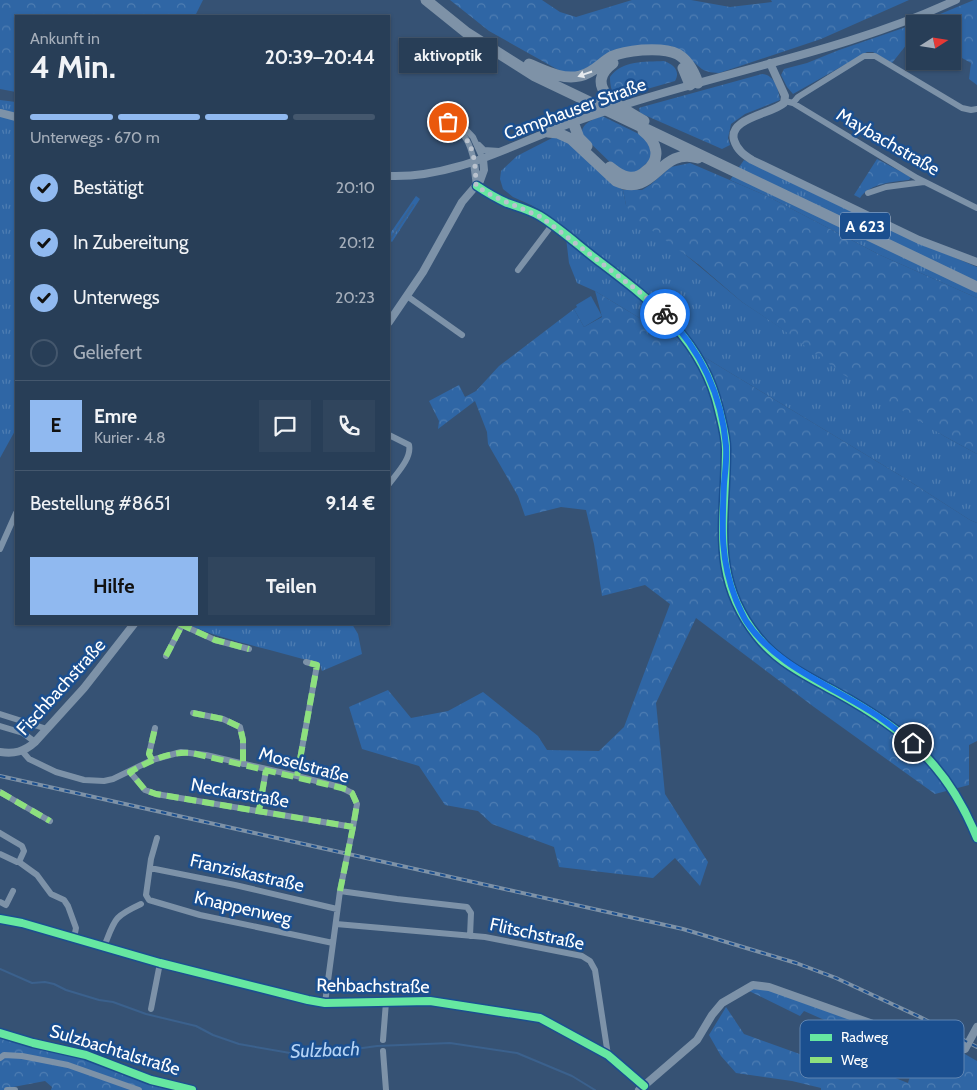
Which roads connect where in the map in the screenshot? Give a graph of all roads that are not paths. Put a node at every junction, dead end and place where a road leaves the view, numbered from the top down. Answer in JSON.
{"nodes":[{"id":1,"x":426,"y":0,"type":"edge"},
{"id":2,"x":437,"y":0,"type":"edge"},
{"id":3,"x":956,"y":0,"type":"edge"},
{"id":4,"x":770,"y":63,"type":"junction"},
{"id":5,"x":529,"y":64,"type":"junction"},
{"id":6,"x":694,"y":84,"type":"junction"},
{"id":7,"x":595,"y":98,"type":"junction"},
{"id":8,"x":789,"y":102,"type":"junction"},
{"id":9,"x":977,"y":109,"type":"edge"},
{"id":10,"x":0,"y":113,"type":"edge"},
{"id":11,"x":453,"y":116,"type":"dead end"},
{"id":12,"x":15,"y":117,"type":"edge"},
{"id":13,"x":637,"y":119,"type":"junction"},
{"id":14,"x":448,"y":122,"type":"dead end"},
{"id":15,"x":571,"y":123,"type":"junction"},
{"id":16,"x":548,"y":132,"type":"junction"},
{"id":17,"x":571,"y":139,"type":"junction"},
{"id":18,"x":477,"y":143,"type":"junction"},
{"id":19,"x":503,"y":151,"type":"junction"},
{"id":20,"x":483,"y":159,"type":"junction"},
{"id":21,"x":474,"y":162,"type":"junction"},
{"id":22,"x":725,"y":167,"type":"junction"},
{"id":23,"x":391,"y":176,"type":"edge"},
{"id":24,"x":925,"y":182,"type":"junction"},
{"id":25,"x":476,"y":186,"type":"junction"},
{"id":26,"x":868,"y":193,"type":"dead end"},
{"id":27,"x":977,"y":208,"type":"edge"},
{"id":28,"x":552,"y":225,"type":"junction"},
{"id":29,"x":977,"y":262,"type":"edge"},
{"id":30,"x":518,"y":270,"type":"dead end"},
{"id":31,"x":977,"y":280,"type":"edge"},
{"id":32,"x":977,"y":287,"type":"edge"},
{"id":33,"x":407,"y":296,"type":"junction"},
{"id":34,"x":390,"y":321,"type":"edge"},
{"id":35,"x":462,"y":335,"type":"dead end"},
{"id":36,"x":390,"y":435,"type":"edge"},
{"id":37,"x":390,"y":483,"type":"edge"},
{"id":38,"x":15,"y":515,"type":"edge"},
{"id":39,"x":0,"y":549,"type":"edge"},
{"id":40,"x":133,"y":625,"type":"edge"},
{"id":41,"x":181,"y":625,"type":"edge"},
{"id":42,"x":249,"y":649,"type":"dead end"},
{"id":43,"x":166,"y":656,"type":"dead end"},
{"id":44,"x":306,"y":662,"type":"dead end"},
{"id":45,"x":193,"y":713,"type":"dead end"},
{"id":46,"x":0,"y":714,"type":"edge"},
{"id":47,"x":0,"y":726,"type":"edge"},
{"id":48,"x":155,"y":728,"type":"dead end"},
{"id":49,"x":47,"y":729,"type":"junction"},
{"id":50,"x":35,"y":742,"type":"junction"},
{"id":51,"x":22,"y":751,"type":"junction"},
{"id":52,"x":0,"y":752,"type":"edge"},
{"id":53,"x":152,"y":760,"type":"junction"},
{"id":54,"x":243,"y":764,"type":"junction"},
{"id":55,"x":266,"y":770,"type":"junction"},
{"id":56,"x":130,"y":772,"type":"junction"},
{"id":57,"x":297,"y":776,"type":"junction"},
{"id":58,"x":0,"y":792,"type":"edge"},
{"id":59,"x":259,"y":811,"type":"junction"},
{"id":60,"x":50,"y":821,"type":"dead end"},
{"id":61,"x":353,"y":827,"type":"junction"},
{"id":62,"x":0,"y":833,"type":"edge"},
{"id":63,"x":157,"y":838,"type":"dead end"},
{"id":64,"x":977,"y":838,"type":"edge"},
{"id":65,"x":0,"y":854,"type":"edge"},
{"id":66,"x":19,"y":862,"type":"junction"},
{"id":67,"x":150,"y":868,"type":"junction"},
{"id":68,"x":13,"y":891,"type":"dead end"},
{"id":69,"x":340,"y":891,"type":"junction"},
{"id":70,"x":0,"y":902,"type":"edge"},
{"id":71,"x":142,"y":904,"type":"dead end"},
{"id":72,"x":337,"y":909,"type":"junction"},
{"id":73,"x":0,"y":919,"type":"edge"},
{"id":74,"x":336,"y":924,"type":"junction"},
{"id":75,"x":470,"y":936,"type":"junction"},
{"id":76,"x":74,"y":938,"type":"junction"},
{"id":77,"x":333,"y":944,"type":"junction"},
{"id":78,"x":104,"y":947,"type":"junction"},
{"id":79,"x":160,"y":963,"type":"junction"},
{"id":80,"x":325,"y":1002,"type":"junction"},
{"id":81,"x":386,"y":1002,"type":"junction"},
{"id":82,"x":151,"y":1009,"type":"dead end"},
{"id":83,"x":862,"y":1020,"type":"edge"},
{"id":84,"x":977,"y":1027,"type":"edge"},
{"id":85,"x":0,"y":1033,"type":"edge"},
{"id":86,"x":383,"y":1040,"type":"dead end"},
{"id":87,"x":964,"y":1048,"type":"edge"},
{"id":88,"x":383,"y":1051,"type":"dead end"},
{"id":89,"x":608,"y":1055,"type":"junction"},
{"id":90,"x":0,"y":1058,"type":"edge"},
{"id":91,"x":642,"y":1088,"type":"edge"},
{"id":92,"x":7,"y":1090,"type":"edge"},
{"id":93,"x":15,"y":1090,"type":"edge"},
{"id":94,"x":139,"y":1090,"type":"edge"},
{"id":95,"x":192,"y":1090,"type":"edge"},
{"id":96,"x":386,"y":1090,"type":"edge"}],
"edges":[{"from":1,"to":7,"type":"highway","number":"A 623"},
{"from":2,"to":5,"type":"highway","number":"A 623"},
{"from":3,"to":4,"type":"street","name":"Camphauser Straße"},
{"from":4,"to":6,"type":"street","name":"Camphauser Straße"},
{"from":4,"to":8,"type":"street"},
{"from":6,"to":5,"type":"highway","one_way":true},
{"from":5,"to":7,"type":"highway","number":"A 623"},
{"from":6,"to":7,"type":"highway"},
{"from":6,"to":15,"type":"street","name":"Camphauser Straße"},
{"from":7,"to":13,"type":"highway","number":"A 623"},
{"from":8,"to":9,"type":"street"},
{"from":8,"to":24,"type":"street","name":"Maybachstraße"},
{"from":8,"to":29,"type":"street"},
{"from":10,"to":12,"type":"street"},
{"from":11,"to":18,"type":"street"},
{"from":13,"to":15,"type":"highway"},
{"from":13,"to":22,"type":"highway","number":"A 623"},
{"from":13,"to":31,"type":"highway","number":"A 623"},
{"from":14,"to":21,"type":"street"},
{"from":15,"to":16,"type":"street","name":"Camphauser Straße"},
{"from":15,"to":17,"type":"highway"},
{"from":16,"to":17,"type":"highway"},
{"from":16,"to":19,"type":"street","name":"Camphauser Straße"},
{"from":17,"to":22,"type":"highway","number":"A 623"},
{"from":18,"to":19,"type":"street"},
{"from":18,"to":20,"type":"street"},
{"from":19,"to":20,"type":"street","name":"Camphauser Straße"},
{"from":20,"to":21,"type":"street","name":"Camphauser Straße"},
{"from":20,"to":25,"type":"street"},
{"from":21,"to":23,"type":"street","name":"Camphauser Straße"},
{"from":21,"to":25,"type":"street"},
{"from":22,"to":32,"type":"highway","number":"A 623"},
{"from":24,"to":26,"type":"street"},
{"from":24,"to":27,"type":"street","name":"Maybachstraße"},
{"from":25,"to":28,"type":"street"},
{"from":25,"to":33,"type":"street"},
{"from":28,"to":30,"type":"street"},
{"from":28,"to":64,"type":"street"},
{"from":33,"to":34,"type":"street"},
{"from":33,"to":35,"type":"street"},
{"from":36,"to":37,"type":"street"},
{"from":38,"to":39,"type":"street"},
{"from":40,"to":49,"type":"street","name":"Fischbachstraße"},
{"from":41,"to":42,"type":"street"},
{"from":41,"to":43,"type":"street"},
{"from":44,"to":57,"type":"street"},
{"from":45,"to":54,"type":"street","name":"Moselstraße"},
{"from":46,"to":49,"type":"street"},
{"from":47,"to":50,"type":"street"},
{"from":48,"to":53,"type":"street"},
{"from":49,"to":50,"type":"street","name":"Fischbachstraße"},
{"from":50,"to":51,"type":"street","name":"Fischbachstraße"},
{"from":51,"to":52,"type":"street","name":"Fischbachstraße"},
{"from":51,"to":56,"type":"street","name":"Moselstraße"},
{"from":53,"to":54,"type":"street","name":"Moselstraße"},
{"from":53,"to":56,"type":"street","name":"Moselstraße"},
{"from":54,"to":55,"type":"street","name":"Moselstraße"},
{"from":55,"to":57,"type":"street","name":"Moselstraße"},
{"from":55,"to":59,"type":"street"},
{"from":56,"to":59,"type":"street","name":"Neckarstraße"},
{"from":57,"to":61,"type":"street","name":"Moselstraße"},
{"from":58,"to":60,"type":"street"},
{"from":59,"to":61,"type":"street","name":"Neckarstraße"},
{"from":61,"to":69,"type":"street"},
{"from":62,"to":66,"type":"street"},
{"from":63,"to":67,"type":"street"},
{"from":65,"to":66,"type":"street"},
{"from":66,"to":76,"type":"street"},
{"from":67,"to":72,"type":"street","name":"Franziskastraße"},
{"from":67,"to":77,"type":"street","name":"Knappenweg"},
{"from":68,"to":70,"type":"street"},
{"from":69,"to":72,"type":"street"},
{"from":69,"to":75,"type":"street","name":"Flitschstraße"},
{"from":71,"to":78,"type":"street"},
{"from":72,"to":74,"type":"street"},
{"from":73,"to":76,"type":"street","name":"Rehbachstraße"},
{"from":74,"to":75,"type":"street","name":"Flitschstraße"},
{"from":74,"to":77,"type":"street"},
{"from":75,"to":89,"type":"street","name":"Flitschstraße"},
{"from":76,"to":78,"type":"street","name":"Rehbachstraße"},
{"from":77,"to":80,"type":"street"},
{"from":78,"to":79,"type":"street","name":"Rehbachstraße"},
{"from":79,"to":80,"type":"street","name":"Rehbachstraße"},
{"from":79,"to":82,"type":"street"},
{"from":80,"to":81,"type":"street","name":"Rehbachstraße"},
{"from":81,"to":86,"type":"street"},
{"from":81,"to":89,"type":"street","name":"Rehbachstraße"},
{"from":83,"to":91,"type":"street"},
{"from":84,"to":87,"type":"street"},
{"from":85,"to":95,"type":"main road","name":"Sulzbachtalstraße"},
{"from":88,"to":96,"type":"street"},
{"from":89,"to":91,"type":"street","name":"Rehbachstraße"},
{"from":90,"to":94,"type":"street"},
{"from":92,"to":93,"type":"street"}]}
